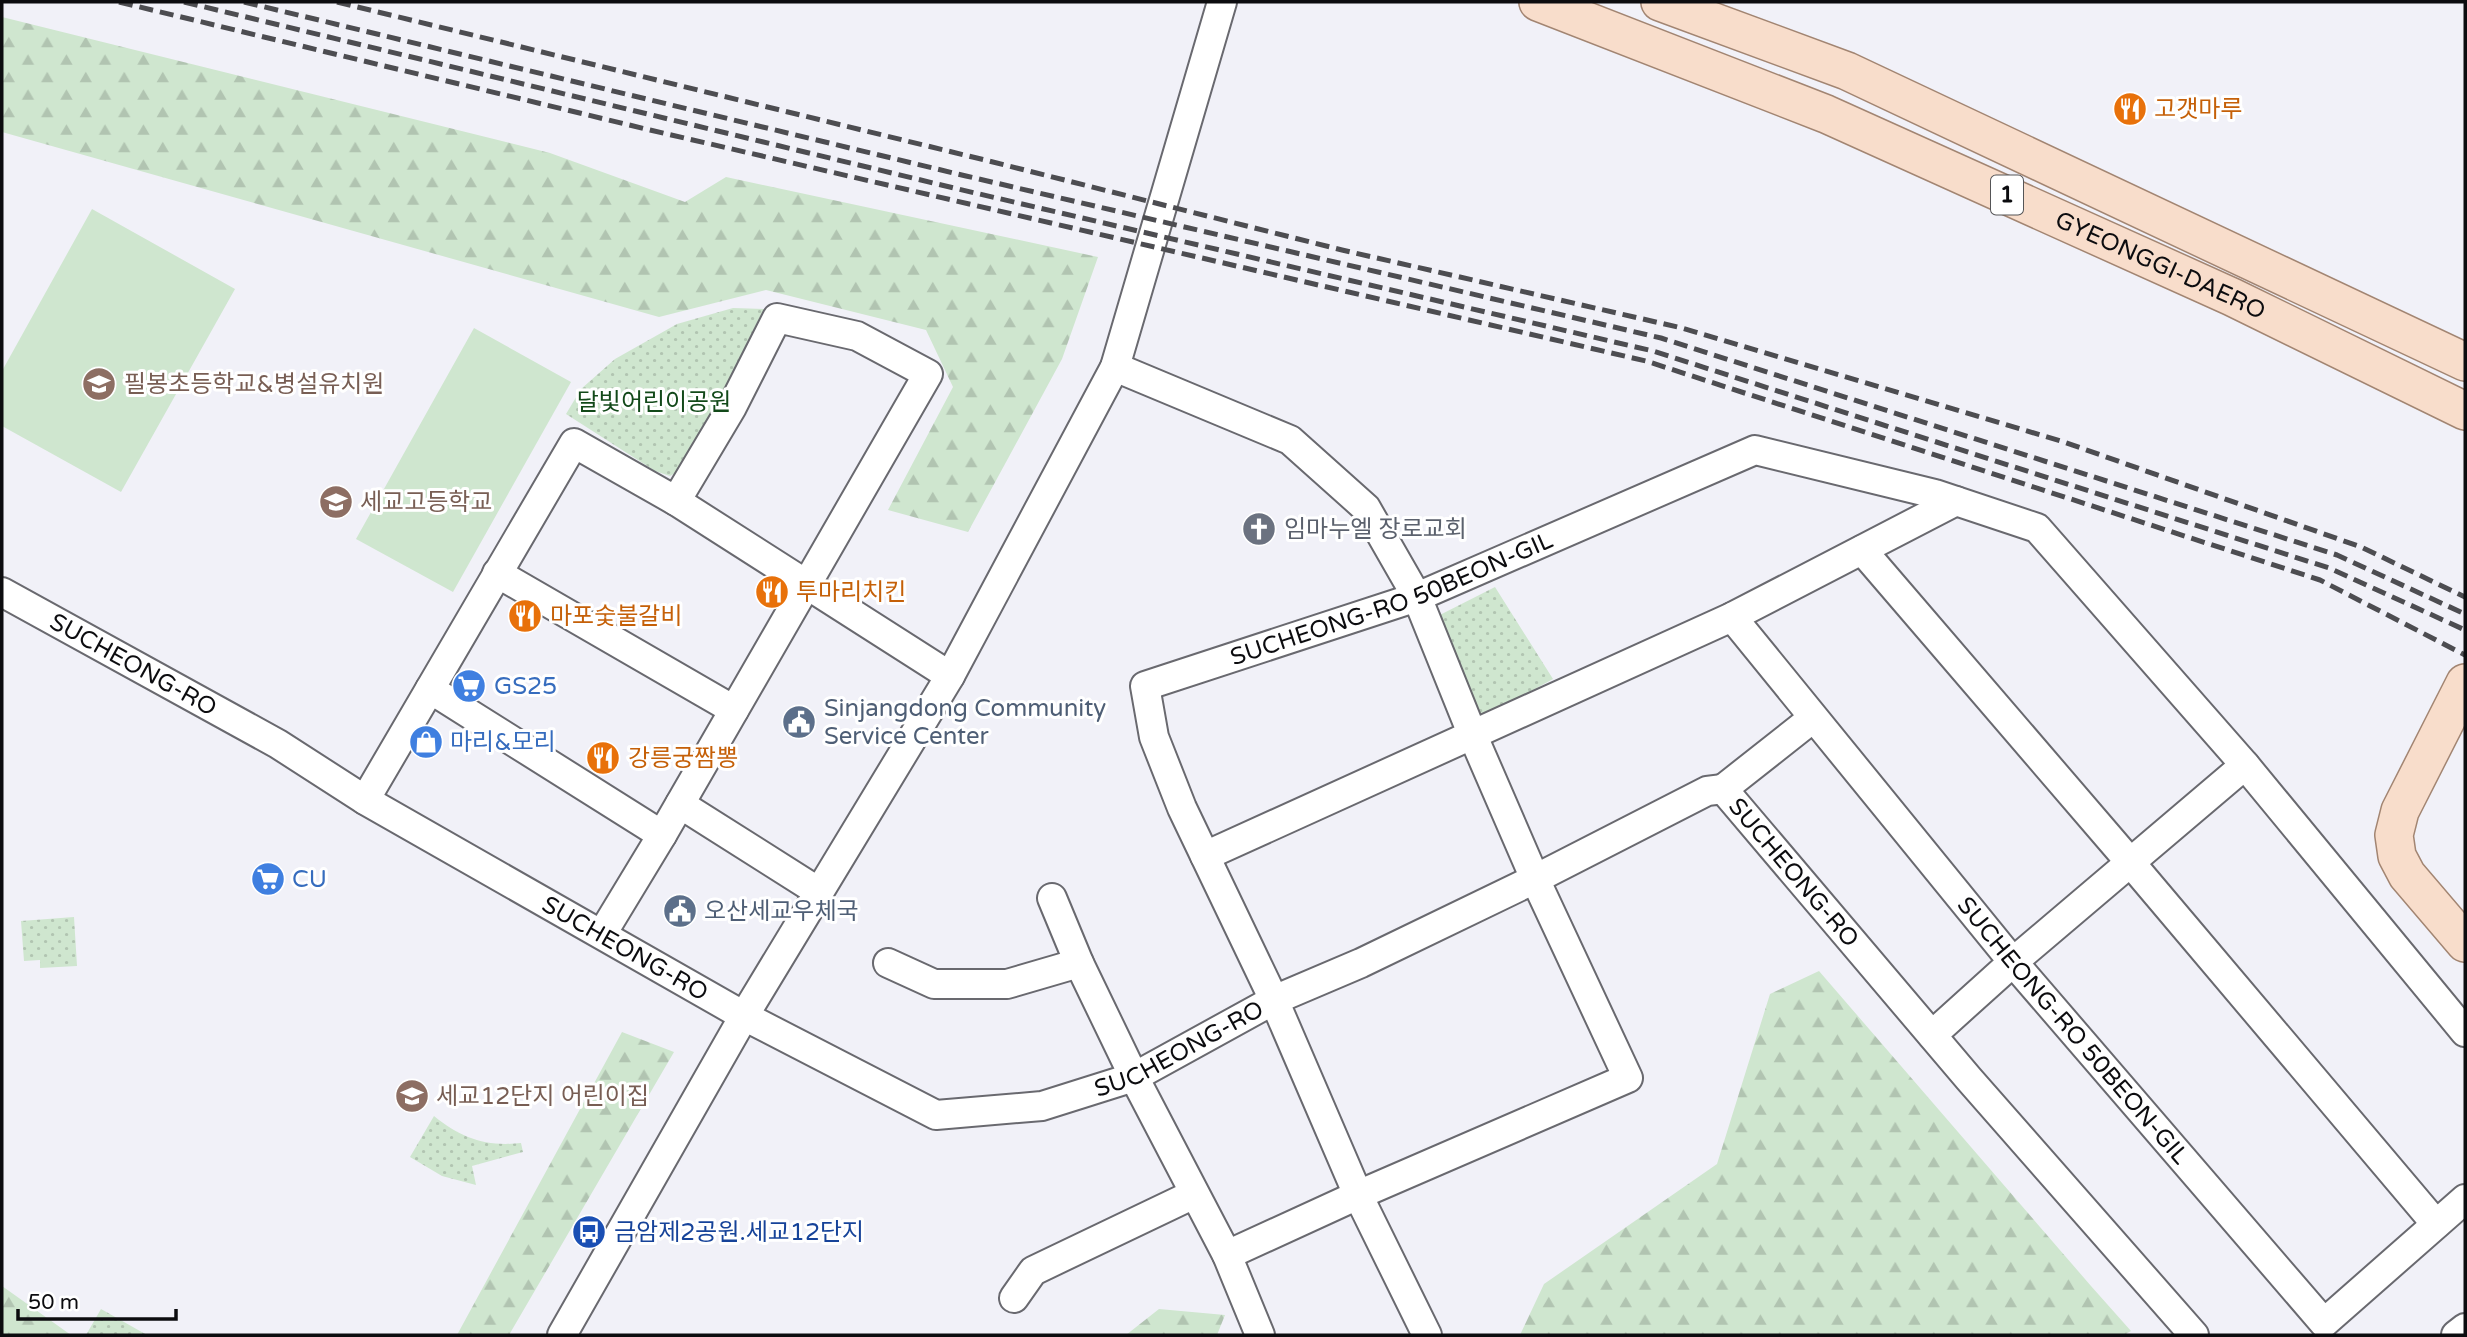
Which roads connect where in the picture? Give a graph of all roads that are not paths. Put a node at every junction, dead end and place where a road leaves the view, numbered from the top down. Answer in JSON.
{"nodes":[{"id":1,"x":1222,"y":2,"type":"edge"},
{"id":2,"x":1538,"y":2,"type":"edge"},
{"id":3,"x":1660,"y":2,"type":"edge"},
{"id":4,"x":2465,"y":362,"type":"edge"},
{"id":5,"x":1115,"y":368,"type":"junction"},
{"id":6,"x":2465,"y":411,"type":"edge"},
{"id":7,"x":676,"y":500,"type":"junction"},
{"id":8,"x":1956,"y":501,"type":"junction"},
{"id":9,"x":1862,"y":550,"type":"junction"},
{"id":10,"x":497,"y":573,"type":"junction"},
{"id":11,"x":806,"y":585,"type":"junction"},
{"id":12,"x":2,"y":592,"type":"edge"},
{"id":13,"x":1417,"y":597,"type":"junction"},
{"id":14,"x":1732,"y":617,"type":"junction"},
{"id":15,"x":950,"y":676,"type":"junction"},
{"id":16,"x":2465,"y":682,"type":"edge"},
{"id":17,"x":430,"y":690,"type":"junction"},
{"id":18,"x":734,"y":709,"type":"junction"},
{"id":19,"x":1813,"y":718,"type":"junction"},
{"id":20,"x":1473,"y":736,"type":"junction"},
{"id":21,"x":2245,"y":765,"type":"junction"},
{"id":22,"x":1723,"y":789,"type":"junction"},
{"id":23,"x":365,"y":800,"type":"junction"},
{"id":24,"x":680,"y":804,"type":"junction"},
{"id":25,"x":662,"y":835,"type":"junction"},
{"id":26,"x":1205,"y":856,"type":"junction"},
{"id":27,"x":2130,"y":862,"type":"junction"},
{"id":28,"x":1535,"y":879,"type":"junction"},
{"id":29,"x":820,"y":892,"type":"junction"},
{"id":30,"x":1052,"y":898,"type":"dead end"},
{"id":31,"x":602,"y":934,"type":"junction"},
{"id":32,"x":2465,"y":943,"type":"edge"},
{"id":33,"x":2013,"y":962,"type":"junction"},
{"id":34,"x":888,"y":963,"type":"dead end"},
{"id":35,"x":1079,"y":963,"type":"junction"},
{"id":36,"x":1273,"y":1000,"type":"junction"},
{"id":37,"x":744,"y":1016,"type":"junction"},
{"id":38,"x":2465,"y":1032,"type":"edge"},
{"id":39,"x":1932,"y":1035,"type":"junction"},
{"id":40,"x":1134,"y":1077,"type":"junction"},
{"id":41,"x":1194,"y":1194,"type":"junction"},
{"id":42,"x":1358,"y":1195,"type":"junction"},
{"id":43,"x":2465,"y":1199,"type":"edge"},
{"id":44,"x":2436,"y":1224,"type":"junction"},
{"id":45,"x":1227,"y":1255,"type":"junction"},
{"id":46,"x":1014,"y":1298,"type":"dead end"},
{"id":47,"x":2465,"y":1328,"type":"edge"},
{"id":48,"x":562,"y":1335,"type":"edge"},
{"id":49,"x":1260,"y":1335,"type":"edge"},
{"id":50,"x":1427,"y":1335,"type":"edge"},
{"id":51,"x":2194,"y":1335,"type":"edge"},
{"id":52,"x":2456,"y":1335,"type":"edge"}],
"edges":[{"from":1,"to":5,"type":"street"},
{"from":2,"to":6,"type":"main road","name":"GYEONGGI-DAERO","number":"1"},
{"from":3,"to":4,"type":"main road","name":"GYEONGGI-DAERO","number":"1"},
{"from":5,"to":13,"type":"street"},
{"from":5,"to":15,"type":"street"},
{"from":7,"to":10,"type":"street"},
{"from":7,"to":11,"type":"street"},
{"from":7,"to":11,"type":"street"},
{"from":8,"to":9,"type":"street"},
{"from":8,"to":13,"type":"street","name":"SUCHEONG-RO 50BEON-GIL"},
{"from":8,"to":21,"type":"street","name":"SUCHEONG-RO 50BEON-GIL"},
{"from":9,"to":14,"type":"street"},
{"from":9,"to":27,"type":"street"},
{"from":10,"to":17,"type":"street"},
{"from":10,"to":18,"type":"street"},
{"from":11,"to":15,"type":"street"},
{"from":11,"to":18,"type":"street"},
{"from":12,"to":23,"type":"street","name":"SUCHEONG-RO"},
{"from":13,"to":20,"type":"street"},
{"from":13,"to":26,"type":"street","name":"SUCHEONG-RO 50BEON-GIL"},
{"from":14,"to":19,"type":"street","name":"SUCHEONG-RO 50BEON-GIL"},
{"from":14,"to":20,"type":"street"},
{"from":15,"to":29,"type":"street"},
{"from":16,"to":32,"type":"main road"},
{"from":17,"to":23,"type":"street"},
{"from":17,"to":25,"type":"street"},
{"from":18,"to":24,"type":"street"},
{"from":19,"to":22,"type":"street"},
{"from":19,"to":33,"type":"street","name":"SUCHEONG-RO 50BEON-GIL"},
{"from":20,"to":26,"type":"street"},
{"from":20,"to":28,"type":"street"},
{"from":21,"to":27,"type":"street"},
{"from":21,"to":38,"type":"street","name":"SUCHEONG-RO 50BEON-GIL"},
{"from":22,"to":28,"type":"street","name":"SUCHEONG-RO"},
{"from":22,"to":39,"type":"street","name":"SUCHEONG-RO"},
{"from":23,"to":31,"type":"street","name":"SUCHEONG-RO"},
{"from":24,"to":25,"type":"street"},
{"from":24,"to":29,"type":"street"},
{"from":25,"to":31,"type":"street"},
{"from":26,"to":36,"type":"street","name":"SUCHEONG-RO 50BEON-GIL"},
{"from":27,"to":33,"type":"street"},
{"from":27,"to":44,"type":"street"},
{"from":28,"to":36,"type":"street","name":"SUCHEONG-RO"},
{"from":28,"to":42,"type":"street"},
{"from":29,"to":37,"type":"street"},
{"from":30,"to":35,"type":"street"},
{"from":31,"to":37,"type":"street","name":"SUCHEONG-RO"},
{"from":33,"to":39,"type":"street"},
{"from":33,"to":44,"type":"street","name":"SUCHEONG-RO 50BEON-GIL"},
{"from":34,"to":35,"type":"street"},
{"from":35,"to":40,"type":"street"},
{"from":36,"to":40,"type":"street","name":"SUCHEONG-RO"},
{"from":36,"to":42,"type":"street","name":"SUCHEONG-RO 50BEON-GIL"},
{"from":37,"to":40,"type":"street","name":"SUCHEONG-RO"},
{"from":37,"to":48,"type":"street"},
{"from":39,"to":51,"type":"street","name":"SUCHEONG-RO"},
{"from":40,"to":41,"type":"street"},
{"from":41,"to":45,"type":"street"},
{"from":41,"to":46,"type":"street"},
{"from":42,"to":45,"type":"street"},
{"from":42,"to":50,"type":"street","name":"SUCHEONG-RO 50BEON-GIL"},
{"from":43,"to":44,"type":"street","name":"SUCHEONG-RO 50BEON-GIL"},
{"from":45,"to":49,"type":"street"},
{"from":47,"to":52,"type":"street"}]}
